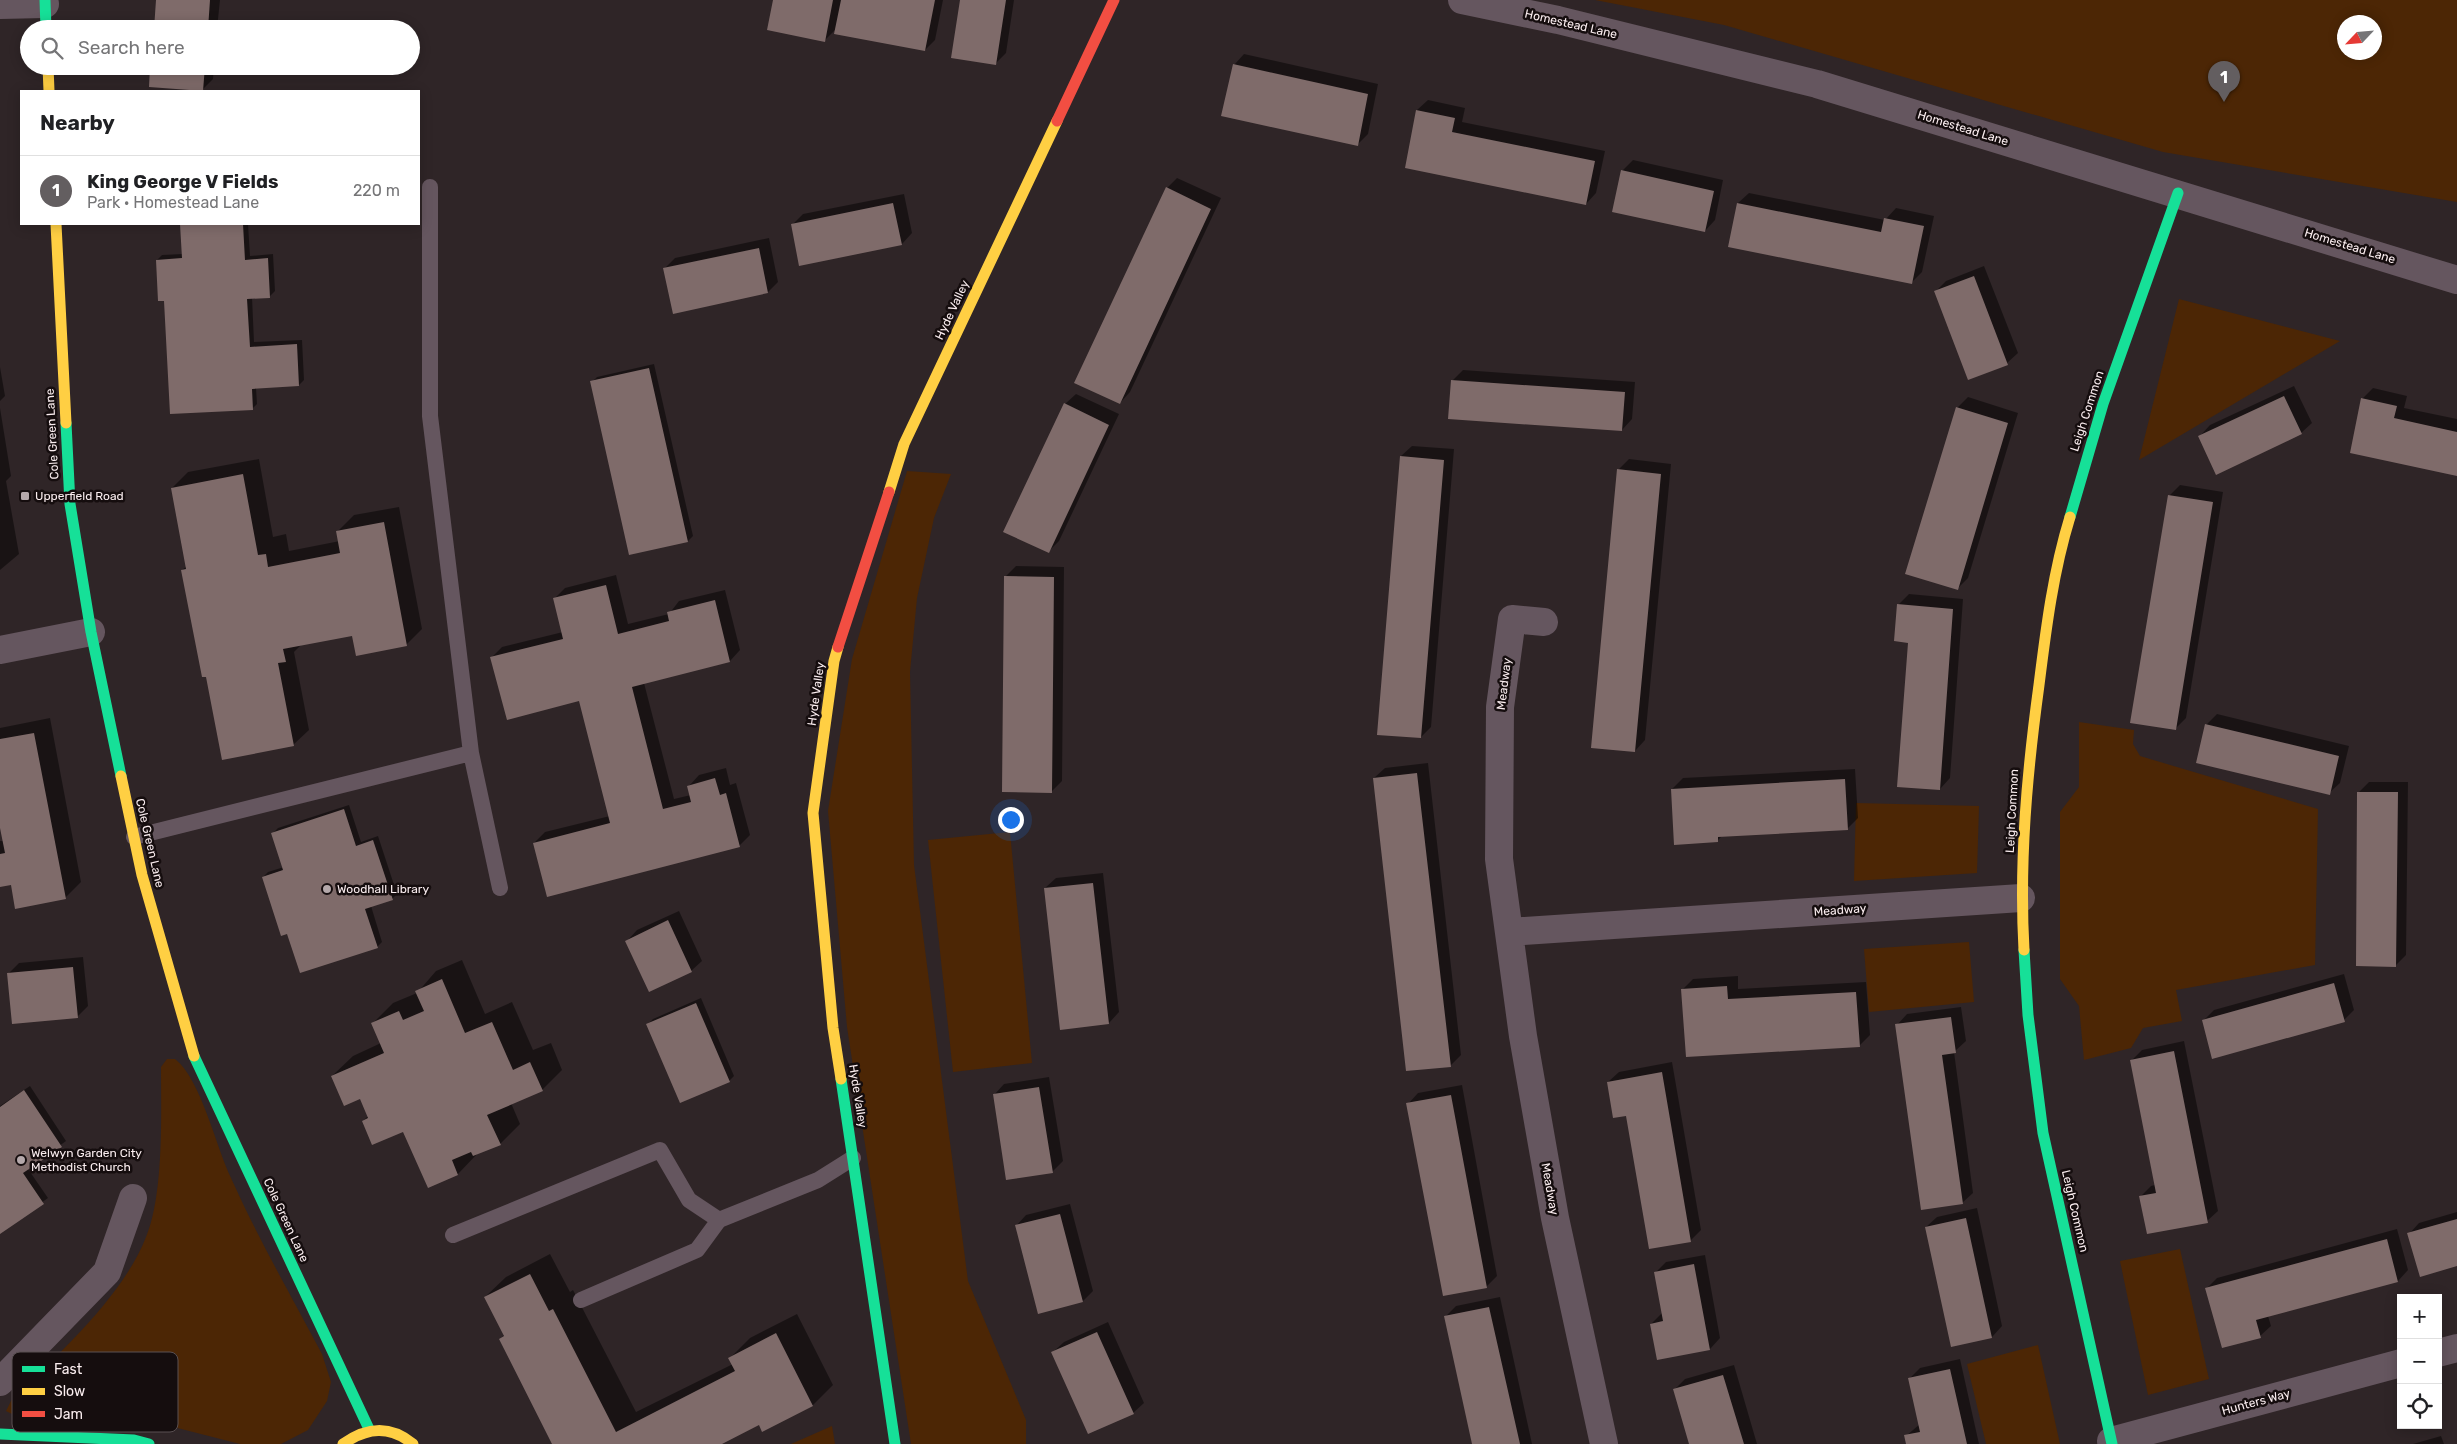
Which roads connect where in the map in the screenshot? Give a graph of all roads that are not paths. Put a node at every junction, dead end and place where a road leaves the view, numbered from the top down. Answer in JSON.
{"nodes":[{"id":1,"x":1114,"y":0,"type":"edge"},
{"id":2,"x":1462,"y":0,"type":"edge"},
{"id":3,"x":0,"y":6,"type":"edge"},
{"id":4,"x":46,"y":11,"type":"edge"},
{"id":5,"x":49,"y":75,"type":"edge"},
{"id":6,"x":50,"y":90,"type":"edge"},
{"id":7,"x":430,"y":187,"type":"dead end"},
{"id":8,"x":2178,"y":193,"type":"junction"},
{"id":9,"x":56,"y":225,"type":"edge"},
{"id":10,"x":2457,"y":280,"type":"edge"},
{"id":11,"x":1544,"y":622,"type":"dead end"},
{"id":12,"x":91,"y":632,"type":"junction"},
{"id":13,"x":0,"y":650,"type":"edge"},
{"id":14,"x":471,"y":753,"type":"junction"},
{"id":15,"x":134,"y":837,"type":"junction"},
{"id":16,"x":500,"y":888,"type":"dead end"},
{"id":17,"x":2021,"y":898,"type":"junction"},
{"id":18,"x":1509,"y":932,"type":"junction"},
{"id":19,"x":853,"y":1158,"type":"junction"},
{"id":20,"x":133,"y":1198,"type":"dead end"},
{"id":21,"x":719,"y":1220,"type":"junction"},
{"id":22,"x":453,"y":1235,"type":"dead end"},
{"id":23,"x":582,"y":1300,"type":"dead end"},
{"id":24,"x":2457,"y":1348,"type":"edge"},
{"id":25,"x":22,"y":1352,"type":"edge"},
{"id":26,"x":2442,"y":1352,"type":"edge"},
{"id":27,"x":2397,"y":1364,"type":"edge"},
{"id":28,"x":369,"y":1430,"type":"junction"},
{"id":29,"x":0,"y":1434,"type":"edge"},
{"id":30,"x":2111,"y":1442,"type":"edge"},
{"id":31,"x":139,"y":1443,"type":"edge"},
{"id":32,"x":343,"y":1444,"type":"edge"},
{"id":33,"x":413,"y":1444,"type":"edge"},
{"id":34,"x":894,"y":1444,"type":"edge"},
{"id":35,"x":1604,"y":1444,"type":"edge"}],
"edges":[{"from":1,"to":19,"type":"street","name":"Hyde Valley"},
{"from":2,"to":8,"type":"street","name":"Homestead Lane"},
{"from":3,"to":4,"type":"street"},
{"from":5,"to":6,"type":"street"},
{"from":7,"to":14,"type":"lane"},
{"from":8,"to":10,"type":"street","name":"Homestead Lane"},
{"from":8,"to":17,"type":"street","name":"Leigh Common"},
{"from":9,"to":12,"type":"street","name":"Cole Green Lane"},
{"from":11,"to":18,"type":"street","name":"Meadway"},
{"from":12,"to":13,"type":"street"},
{"from":12,"to":15,"type":"street","name":"Cole Green Lane"},
{"from":14,"to":15,"type":"lane"},
{"from":14,"to":16,"type":"lane"},
{"from":15,"to":28,"type":"street","name":"Cole Green Lane"},
{"from":17,"to":18,"type":"street","name":"Meadway"},
{"from":17,"to":30,"type":"street","name":"Leigh Common"},
{"from":18,"to":35,"type":"street","name":"Meadway"},
{"from":19,"to":21,"type":"lane"},
{"from":19,"to":34,"type":"street","name":"Hyde Valley"},
{"from":20,"to":25,"type":"street"},
{"from":21,"to":22,"type":"lane"},
{"from":21,"to":23,"type":"lane"},
{"from":24,"to":26,"type":"street"},
{"from":27,"to":30,"type":"street","name":"Hunters Way"},
{"from":28,"to":32,"type":"street"},
{"from":28,"to":33,"type":"street"},
{"from":29,"to":31,"type":"street"}]}
